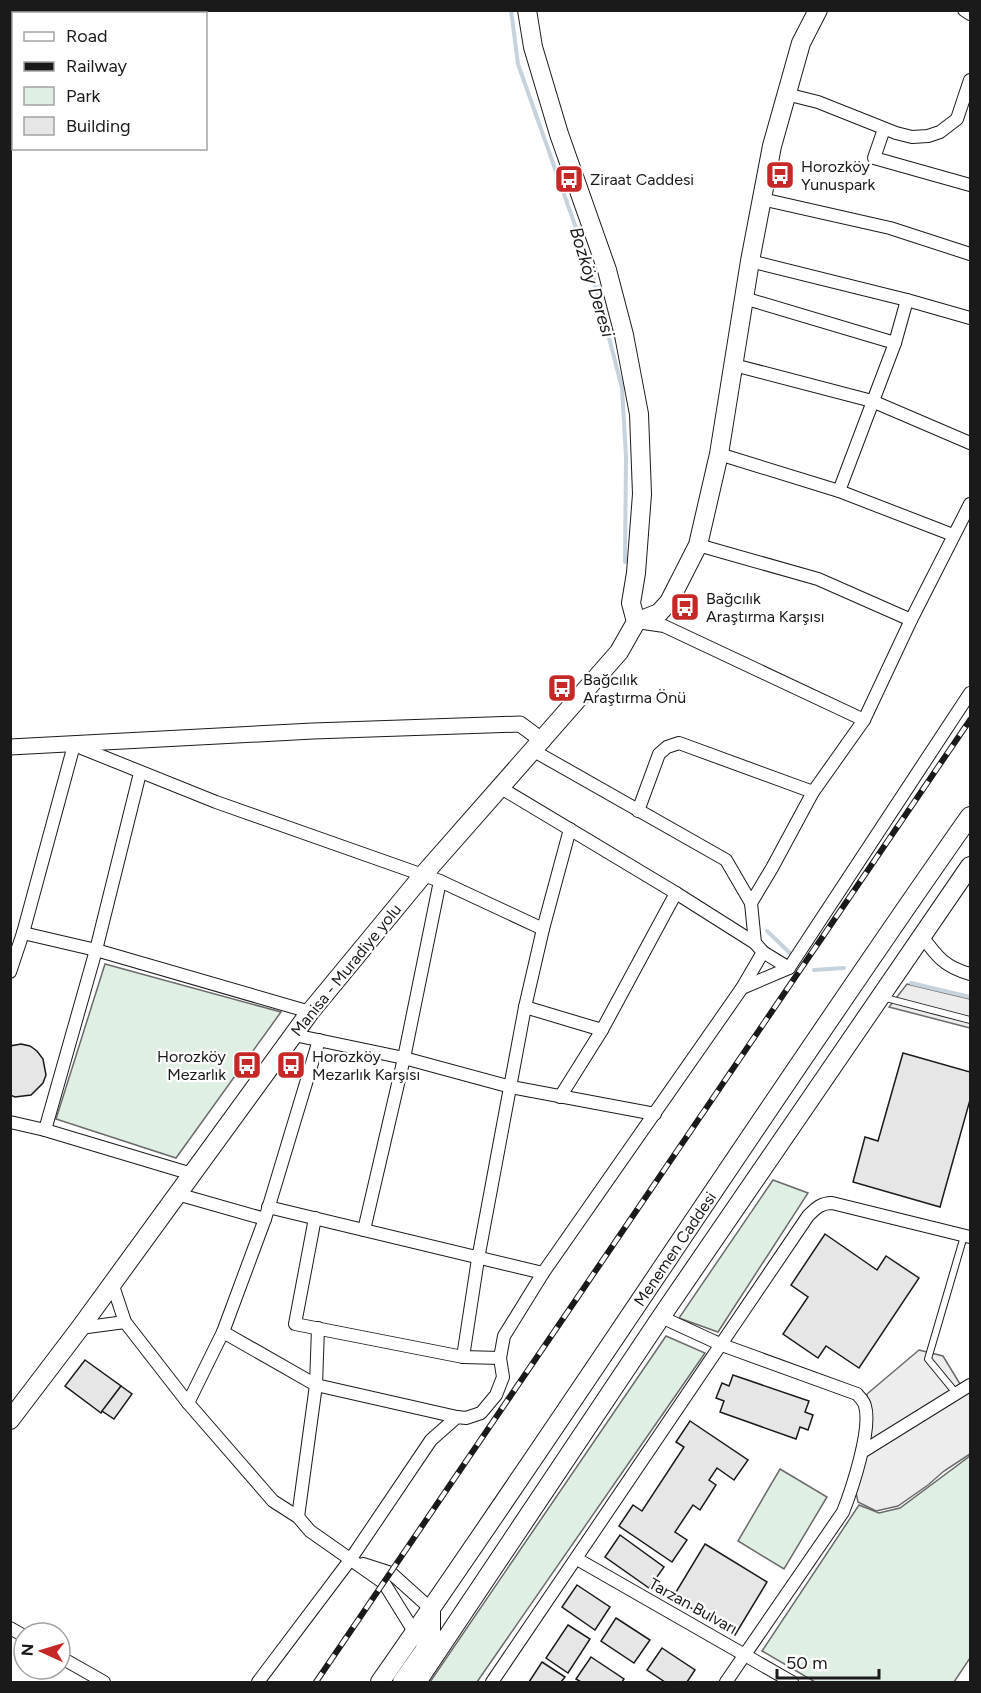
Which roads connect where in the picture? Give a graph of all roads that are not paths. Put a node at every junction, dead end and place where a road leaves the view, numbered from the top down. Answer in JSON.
{"nodes":[{"id":1,"x":527,"y":10,"type":"edge"},
{"id":2,"x":818,"y":10,"type":"edge"},
{"id":3,"x":964,"y":10,"type":"edge"},
{"id":4,"x":970,"y":14,"type":"edge"},
{"id":5,"x":970,"y":80,"type":"edge"},
{"id":6,"x":786,"y":94,"type":"junction"},
{"id":7,"x":968,"y":95,"type":"edge"},
{"id":8,"x":884,"y":129,"type":"junction"},
{"id":9,"x":970,"y":185,"type":"edge"},
{"id":10,"x":762,"y":199,"type":"junction"},
{"id":11,"x":970,"y":254,"type":"edge"},
{"id":12,"x":750,"y":261,"type":"junction"},
{"id":13,"x":744,"y":298,"type":"junction"},
{"id":14,"x":907,"y":300,"type":"junction"},
{"id":15,"x":970,"y":318,"type":"edge"},
{"id":16,"x":895,"y":343,"type":"junction"},
{"id":17,"x":734,"y":365,"type":"junction"},
{"id":18,"x":872,"y":401,"type":"junction"},
{"id":19,"x":970,"y":442,"type":"edge"},
{"id":20,"x":719,"y":454,"type":"junction"},
{"id":21,"x":839,"y":491,"type":"junction"},
{"id":22,"x":970,"y":504,"type":"edge"},
{"id":23,"x":953,"y":536,"type":"junction"},
{"id":24,"x":698,"y":545,"type":"junction"},
{"id":25,"x":910,"y":620,"type":"junction"},
{"id":26,"x":636,"y":622,"type":"junction"},
{"id":27,"x":970,"y":693,"type":"edge"},
{"id":28,"x":864,"y":720,"type":"junction"},
{"id":29,"x":74,"y":745,"type":"junction"},
{"id":30,"x":538,"y":746,"type":"junction"},
{"id":31,"x":10,"y":747,"type":"edge"},
{"id":32,"x":140,"y":773,"type":"junction"},
{"id":33,"x":501,"y":788,"type":"junction"},
{"id":34,"x":813,"y":792,"type":"junction"},
{"id":35,"x":638,"y":811,"type":"junction"},
{"id":36,"x":970,"y":816,"type":"edge"},
{"id":37,"x":570,"y":829,"type":"junction"},
{"id":38,"x":970,"y":866,"type":"edge"},
{"id":39,"x":432,"y":878,"type":"junction"},
{"id":40,"x":676,"y":893,"type":"junction"},
{"id":41,"x":751,"y":903,"type":"junction"},
{"id":42,"x":543,"y":929,"type":"junction"},
{"id":43,"x":23,"y":933,"type":"junction"},
{"id":44,"x":922,"y":936,"type":"junction"},
{"id":45,"x":759,"y":948,"type":"junction"},
{"id":46,"x":96,"y":950,"type":"junction"},
{"id":47,"x":789,"y":968,"type":"junction"},
{"id":48,"x":10,"y":972,"type":"edge"},
{"id":49,"x":970,"y":974,"type":"edge"},
{"id":50,"x":742,"y":988,"type":"junction"},
{"id":51,"x":881,"y":997,"type":"junction"},
{"id":52,"x":525,"y":1007,"type":"junction"},
{"id":53,"x":310,"y":1012,"type":"junction"},
{"id":54,"x":970,"y":1020,"type":"edge"},
{"id":55,"x":602,"y":1030,"type":"junction"},
{"id":56,"x":294,"y":1035,"type":"junction"},
{"id":57,"x":319,"y":1040,"type":"junction"},
{"id":58,"x":404,"y":1058,"type":"junction"},
{"id":59,"x":511,"y":1087,"type":"junction"},
{"id":60,"x":560,"y":1097,"type":"junction"},
{"id":61,"x":655,"y":1114,"type":"junction"},
{"id":62,"x":10,"y":1122,"type":"edge"},
{"id":63,"x":45,"y":1130,"type":"junction"},
{"id":64,"x":192,"y":1174,"type":"junction"},
{"id":65,"x":177,"y":1194,"type":"junction"},
{"id":66,"x":267,"y":1213,"type":"junction"},
{"id":67,"x":315,"y":1218,"type":"junction"},
{"id":68,"x":364,"y":1230,"type":"junction"},
{"id":69,"x":967,"y":1236,"type":"edge"},
{"id":70,"x":478,"y":1259,"type":"junction"},
{"id":71,"x":543,"y":1273,"type":"junction"},
{"id":72,"x":112,"y":1283,"type":"junction"},
{"id":73,"x":661,"y":1317,"type":"junction"},
{"id":74,"x":125,"y":1322,"type":"junction"},
{"id":75,"x":318,"y":1328,"type":"junction"},
{"id":76,"x":80,"y":1329,"type":"junction"},
{"id":77,"x":224,"y":1332,"type":"junction"},
{"id":78,"x":722,"y":1345,"type":"junction"},
{"id":79,"x":463,"y":1357,"type":"junction"},
{"id":80,"x":500,"y":1358,"type":"junction"},
{"id":81,"x":316,"y":1385,"type":"junction"},
{"id":82,"x":970,"y":1385,"type":"edge"},
{"id":83,"x":957,"y":1394,"type":"junction"},
{"id":84,"x":188,"y":1403,"type":"junction"},
{"id":85,"x":457,"y":1417,"type":"junction"},
{"id":86,"x":10,"y":1420,"type":"edge"},
{"id":87,"x":862,"y":1452,"type":"junction"},
{"id":88,"x":298,"y":1516,"type":"junction"},
{"id":89,"x":577,"y":1559,"type":"junction"},
{"id":90,"x":350,"y":1560,"type":"junction"},
{"id":91,"x":430,"y":1609,"type":"junction"},
{"id":92,"x":415,"y":1633,"type":"junction"},
{"id":93,"x":745,"y":1654,"type":"junction"},
{"id":94,"x":72,"y":1664,"type":"edge"},
{"id":95,"x":104,"y":1683,"type":"edge"},
{"id":96,"x":258,"y":1683,"type":"edge"},
{"id":97,"x":380,"y":1683,"type":"edge"},
{"id":98,"x":402,"y":1683,"type":"edge"},
{"id":99,"x":417,"y":1683,"type":"edge"},
{"id":100,"x":492,"y":1683,"type":"edge"},
{"id":101,"x":726,"y":1683,"type":"edge"},
{"id":102,"x":792,"y":1683,"type":"edge"}],
"edges":[{"from":1,"to":26,"type":"main road"},
{"from":2,"to":6,"type":"main road"},
{"from":3,"to":4,"type":"street"},
{"from":5,"to":7,"type":"street"},
{"from":6,"to":8,"type":"street"},
{"from":6,"to":10,"type":"main road"},
{"from":7,"to":8,"type":"street"},
{"from":8,"to":9,"type":"street"},
{"from":10,"to":11,"type":"street"},
{"from":10,"to":12,"type":"main road"},
{"from":12,"to":13,"type":"main road"},
{"from":12,"to":14,"type":"street"},
{"from":13,"to":16,"type":"street"},
{"from":13,"to":17,"type":"main road"},
{"from":14,"to":15,"type":"street"},
{"from":14,"to":16,"type":"street"},
{"from":16,"to":18,"type":"street"},
{"from":17,"to":18,"type":"street"},
{"from":17,"to":20,"type":"main road"},
{"from":18,"to":19,"type":"street"},
{"from":18,"to":21,"type":"street"},
{"from":20,"to":21,"type":"street"},
{"from":20,"to":24,"type":"main road"},
{"from":21,"to":23,"type":"street"},
{"from":22,"to":23,"type":"street"},
{"from":23,"to":25,"type":"street"},
{"from":24,"to":25,"type":"street"},
{"from":24,"to":26,"type":"main road"},
{"from":25,"to":28,"type":"street"},
{"from":26,"to":28,"type":"street"},
{"from":26,"to":30,"type":"main road","name":"Manisa - Muradiye yolu"},
{"from":27,"to":47,"type":"street"},
{"from":28,"to":34,"type":"street"},
{"from":29,"to":30,"type":"street"},
{"from":29,"to":31,"type":"street"},
{"from":29,"to":32,"type":"street"},
{"from":29,"to":43,"type":"street"},
{"from":30,"to":33,"type":"main road","name":"Manisa - Muradiye yolu"},
{"from":30,"to":35,"type":"street"},
{"from":32,"to":39,"type":"street"},
{"from":32,"to":46,"type":"street"},
{"from":33,"to":37,"type":"street"},
{"from":33,"to":39,"type":"main road","name":"Manisa - Muradiye yolu"},
{"from":34,"to":35,"type":"street"},
{"from":34,"to":41,"type":"street"},
{"from":35,"to":41,"type":"street"},
{"from":36,"to":91,"type":"main road","name":"Menemen Caddesi"},
{"from":37,"to":40,"type":"street"},
{"from":37,"to":42,"type":"street"},
{"from":38,"to":44,"type":"main road","name":"Menemen Caddesi"},
{"from":39,"to":42,"type":"street"},
{"from":39,"to":53,"type":"main road","name":"Manisa - Muradiye yolu"},
{"from":39,"to":58,"type":"street"},
{"from":40,"to":45,"type":"street"},
{"from":40,"to":55,"type":"street"},
{"from":41,"to":45,"type":"street"},
{"from":42,"to":52,"type":"street"},
{"from":43,"to":46,"type":"street"},
{"from":43,"to":48,"type":"street"},
{"from":44,"to":49,"type":"street"},
{"from":44,"to":51,"type":"main road","name":"Menemen Caddesi"},
{"from":45,"to":47,"type":"street"},
{"from":45,"to":50,"type":"street"},
{"from":46,"to":53,"type":"street"},
{"from":46,"to":63,"type":"street"},
{"from":47,"to":50,"type":"street"},
{"from":50,"to":61,"type":"street"},
{"from":51,"to":54,"type":"lane"},
{"from":51,"to":73,"type":"main road","name":"Menemen Caddesi"},
{"from":52,"to":55,"type":"street"},
{"from":52,"to":59,"type":"street"},
{"from":53,"to":56,"type":"main road","name":"Manisa - Muradiye yolu"},
{"from":55,"to":60,"type":"street"},
{"from":56,"to":57,"type":"street"},
{"from":56,"to":64,"type":"main road","name":"Manisa - Muradiye yolu"},
{"from":57,"to":58,"type":"street"},
{"from":57,"to":66,"type":"street"},
{"from":58,"to":59,"type":"street"},
{"from":58,"to":68,"type":"street"},
{"from":59,"to":60,"type":"street"},
{"from":59,"to":70,"type":"street"},
{"from":60,"to":61,"type":"street"},
{"from":61,"to":71,"type":"street"},
{"from":62,"to":63,"type":"street"},
{"from":63,"to":64,"type":"street"},
{"from":64,"to":65,"type":"main road","name":"Manisa - Muradiye yolu"},
{"from":65,"to":66,"type":"street"},
{"from":65,"to":72,"type":"main road","name":"Manisa - Muradiye yolu"},
{"from":66,"to":67,"type":"street"},
{"from":66,"to":77,"type":"street"},
{"from":67,"to":68,"type":"street"},
{"from":67,"to":75,"type":"street"},
{"from":68,"to":70,"type":"street"},
{"from":69,"to":78,"type":"street"},
{"from":69,"to":83,"type":"lane"},
{"from":70,"to":71,"type":"street"},
{"from":70,"to":79,"type":"street"},
{"from":71,"to":80,"type":"street"},
{"from":72,"to":74,"type":"street"},
{"from":72,"to":76,"type":"main road","name":"Manisa - Muradiye yolu"},
{"from":73,"to":78,"type":"street"},
{"from":73,"to":99,"type":"main road","name":"Menemen Caddesi"},
{"from":74,"to":76,"type":"street"},
{"from":74,"to":84,"type":"street"},
{"from":75,"to":79,"type":"street"},
{"from":75,"to":81,"type":"street"},
{"from":76,"to":86,"type":"main road","name":"Manisa - Muradiye yolu"},
{"from":77,"to":81,"type":"street"},
{"from":77,"to":84,"type":"street"},
{"from":78,"to":87,"type":"street"},
{"from":78,"to":89,"type":"street"},
{"from":79,"to":80,"type":"street"},
{"from":80,"to":85,"type":"street"},
{"from":81,"to":85,"type":"street"},
{"from":81,"to":88,"type":"street"},
{"from":82,"to":83,"type":"street"},
{"from":83,"to":87,"type":"street"},
{"from":84,"to":88,"type":"street"},
{"from":85,"to":90,"type":"street"},
{"from":87,"to":93,"type":"street"},
{"from":88,"to":90,"type":"street"},
{"from":89,"to":93,"type":"street","name":"Tarzan Bulvarı"},
{"from":89,"to":100,"type":"street"},
{"from":90,"to":91,"type":"street"},
{"from":90,"to":92,"type":"street"},
{"from":90,"to":96,"type":"street"},
{"from":91,"to":92,"type":"main road","name":"Menemen Caddesi"},
{"from":91,"to":98,"type":"main road"},
{"from":92,"to":97,"type":"main road","name":"Menemen Caddesi"},
{"from":93,"to":101,"type":"street"},
{"from":93,"to":102,"type":"street","name":"Tarzan Bulvarı"},
{"from":94,"to":95,"type":"street"}]}
